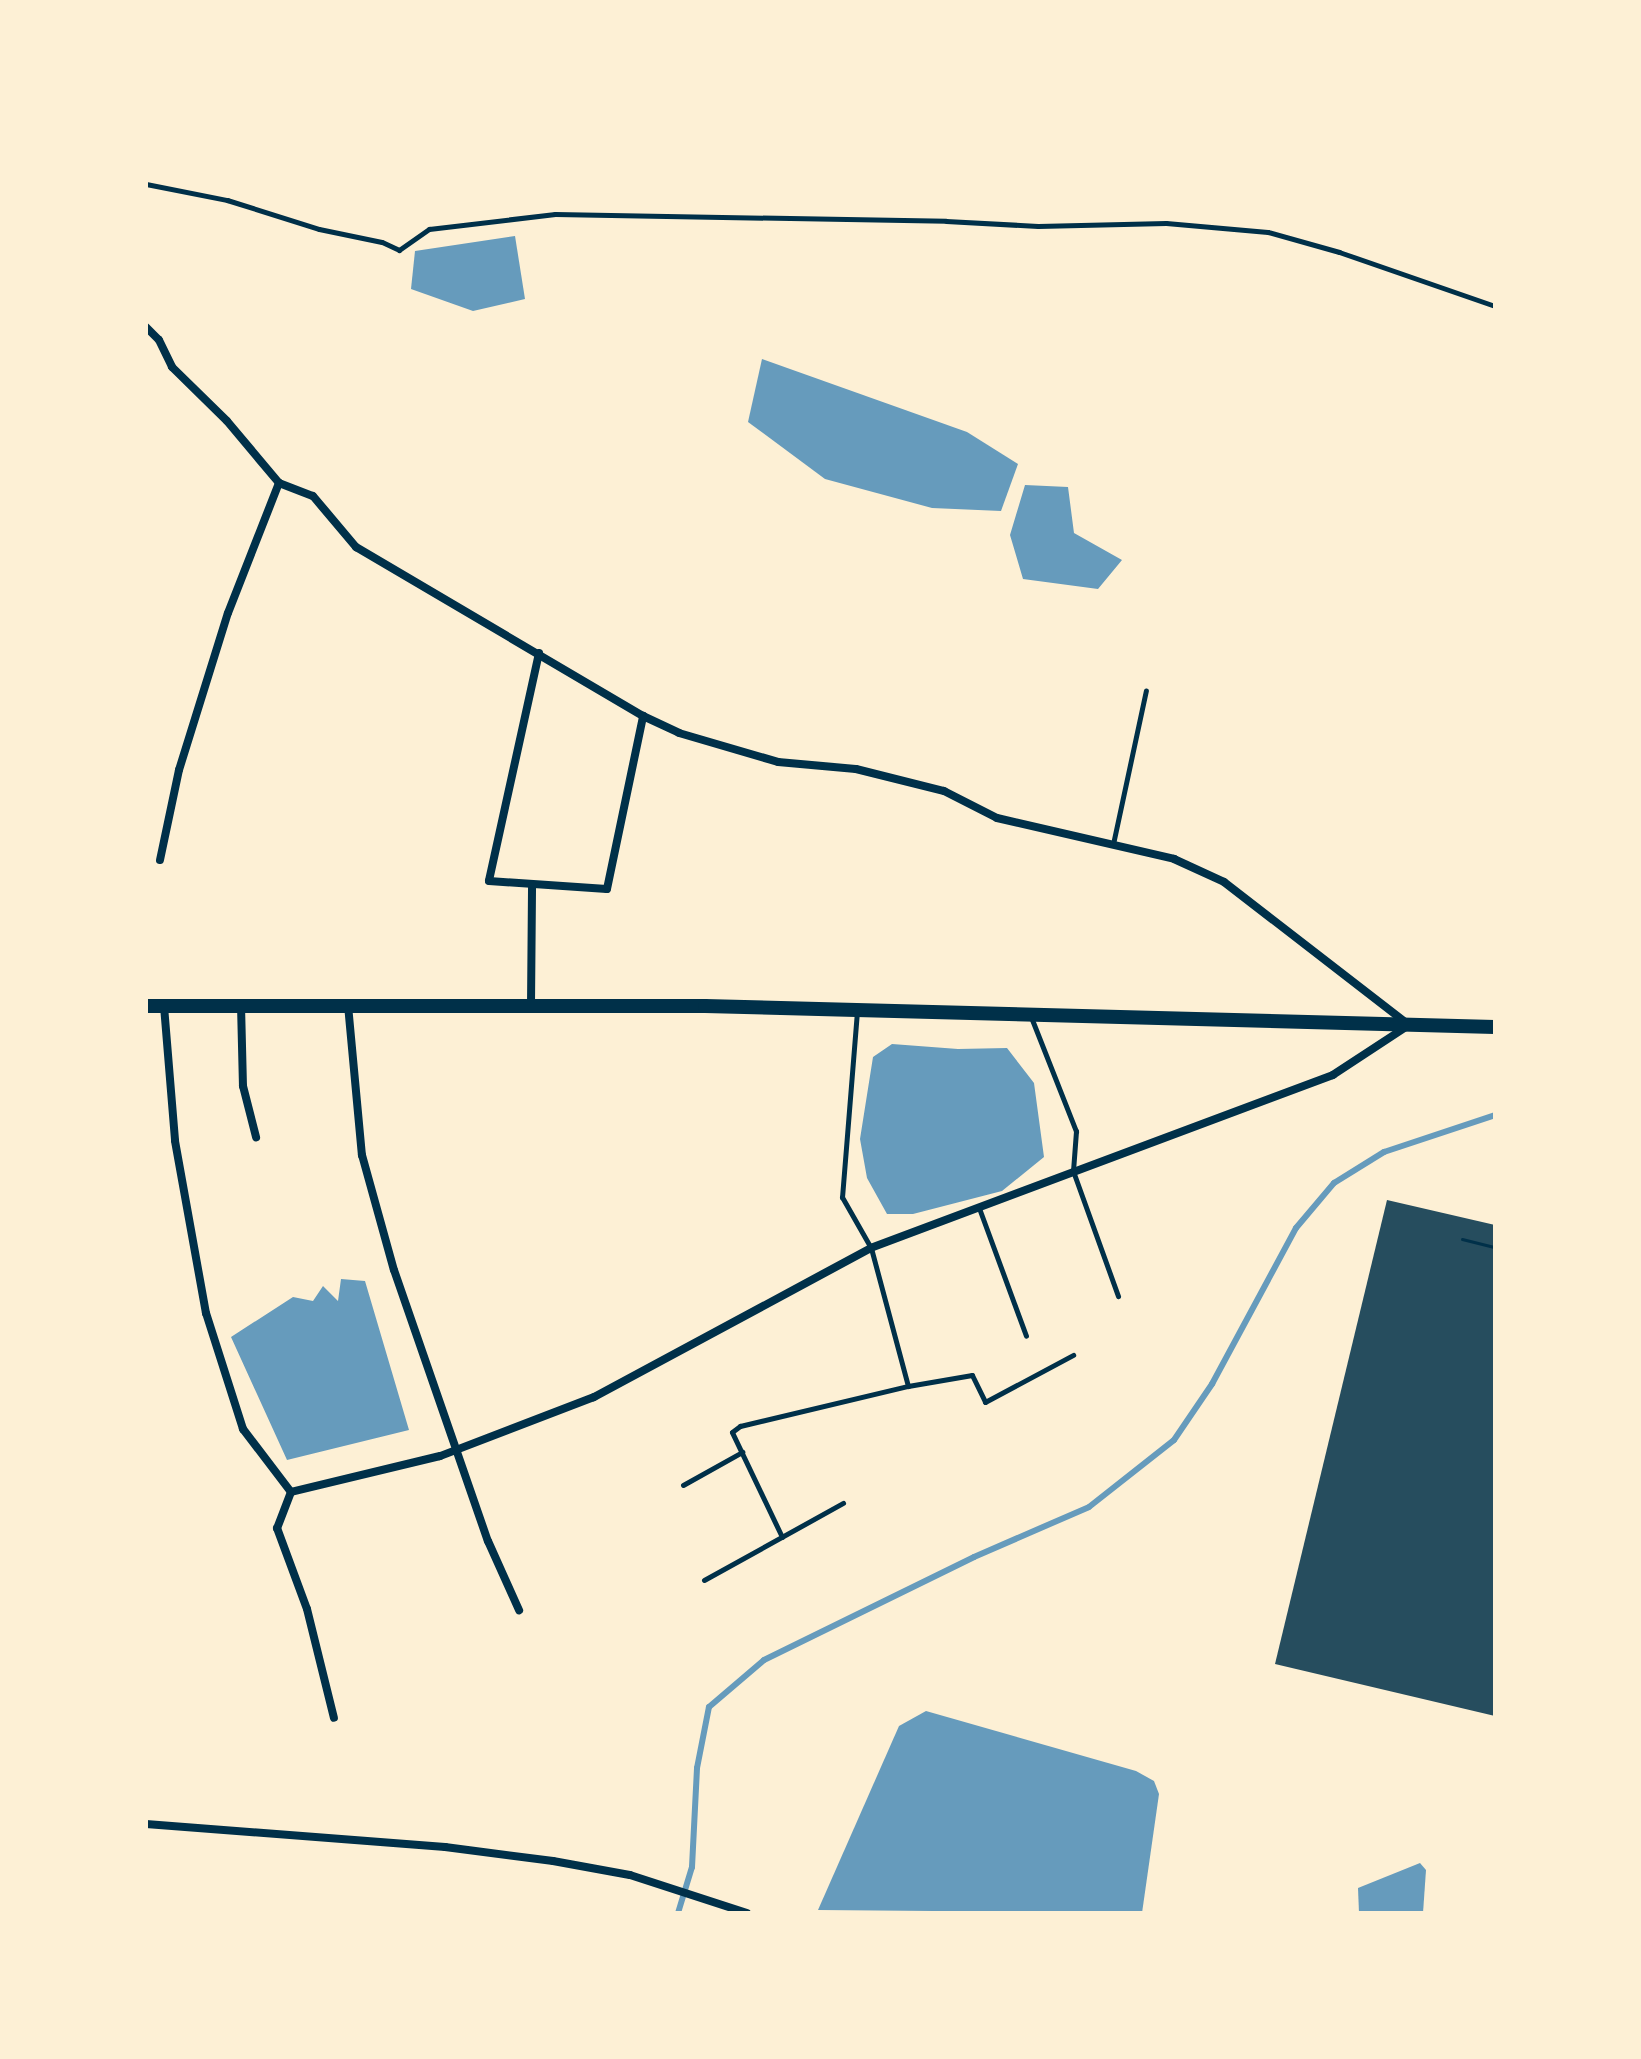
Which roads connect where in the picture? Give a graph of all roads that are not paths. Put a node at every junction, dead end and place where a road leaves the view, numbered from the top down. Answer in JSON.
{"nodes":[{"id":1,"x":146,"y":184,"type":"edge"},
{"id":2,"x":1495,"y":306,"type":"edge"},
{"id":3,"x":146,"y":327,"type":"edge"},
{"id":4,"x":279,"y":483,"type":"junction"},
{"id":5,"x":539,"y":653,"type":"junction"},
{"id":6,"x":1146,"y":690,"type":"dead end"},
{"id":7,"x":643,"y":716,"type":"junction"},
{"id":8,"x":1113,"y":844,"type":"junction"},
{"id":9,"x":160,"y":860,"type":"dead end"},
{"id":10,"x":532,"y":885,"type":"junction"},
{"id":11,"x":348,"y":1004,"type":"junction"},
{"id":12,"x":241,"y":1005,"type":"junction"},
{"id":13,"x":531,"y":1005,"type":"junction"},
{"id":14,"x":146,"y":1006,"type":"edge"},
{"id":15,"x":164,"y":1006,"type":"junction"},
{"id":16,"x":857,"y":1010,"type":"junction"},
{"id":17,"x":1030,"y":1015,"type":"junction"},
{"id":18,"x":1409,"y":1025,"type":"junction"},
{"id":19,"x":1495,"y":1027,"type":"edge"},
{"id":20,"x":256,"y":1137,"type":"dead end"},
{"id":21,"x":1073,"y":1171,"type":"junction"},
{"id":22,"x":978,"y":1207,"type":"junction"},
{"id":23,"x":871,"y":1248,"type":"junction"},
{"id":24,"x":1118,"y":1296,"type":"dead end"},
{"id":25,"x":1026,"y":1336,"type":"dead end"},
{"id":26,"x":1073,"y":1355,"type":"dead end"},
{"id":27,"x":908,"y":1386,"type":"junction"},
{"id":28,"x":457,"y":1450,"type":"junction"},
{"id":29,"x":742,"y":1452,"type":"junction"},
{"id":30,"x":683,"y":1485,"type":"dead end"},
{"id":31,"x":291,"y":1492,"type":"junction"},
{"id":32,"x":843,"y":1503,"type":"dead end"},
{"id":33,"x":782,"y":1537,"type":"junction"},
{"id":34,"x":704,"y":1580,"type":"dead end"},
{"id":35,"x":519,"y":1610,"type":"dead end"},
{"id":36,"x":334,"y":1718,"type":"dead end"},
{"id":37,"x":146,"y":1824,"type":"edge"},
{"id":38,"x":747,"y":1913,"type":"edge"}],
"edges":[{"from":1,"to":2,"type":"lane"},
{"from":3,"to":4,"type":"street"},
{"from":4,"to":5,"type":"street"},
{"from":4,"to":9,"type":"street"},
{"from":5,"to":7,"type":"street"},
{"from":5,"to":10,"type":"street"},
{"from":6,"to":8,"type":"lane"},
{"from":7,"to":8,"type":"street"},
{"from":7,"to":10,"type":"street"},
{"from":8,"to":18,"type":"street"},
{"from":10,"to":13,"type":"street"},
{"from":11,"to":12,"type":"main road"},
{"from":11,"to":13,"type":"main road"},
{"from":11,"to":28,"type":"street"},
{"from":12,"to":15,"type":"main road"},
{"from":12,"to":20,"type":"street"},
{"from":13,"to":16,"type":"main road"},
{"from":14,"to":15,"type":"main road"},
{"from":15,"to":31,"type":"street"},
{"from":16,"to":17,"type":"main road"},
{"from":16,"to":23,"type":"lane"},
{"from":17,"to":18,"type":"main road"},
{"from":17,"to":21,"type":"lane"},
{"from":18,"to":19,"type":"main road"},
{"from":18,"to":21,"type":"street"},
{"from":21,"to":22,"type":"street"},
{"from":21,"to":24,"type":"lane"},
{"from":22,"to":23,"type":"street"},
{"from":22,"to":25,"type":"lane"},
{"from":23,"to":27,"type":"lane"},
{"from":23,"to":28,"type":"street"},
{"from":26,"to":27,"type":"lane"},
{"from":27,"to":29,"type":"lane"},
{"from":28,"to":31,"type":"street"},
{"from":28,"to":35,"type":"street"},
{"from":29,"to":30,"type":"lane"},
{"from":29,"to":33,"type":"lane"},
{"from":31,"to":36,"type":"street"},
{"from":32,"to":33,"type":"lane"},
{"from":33,"to":34,"type":"lane"},
{"from":37,"to":38,"type":"street"}]}
